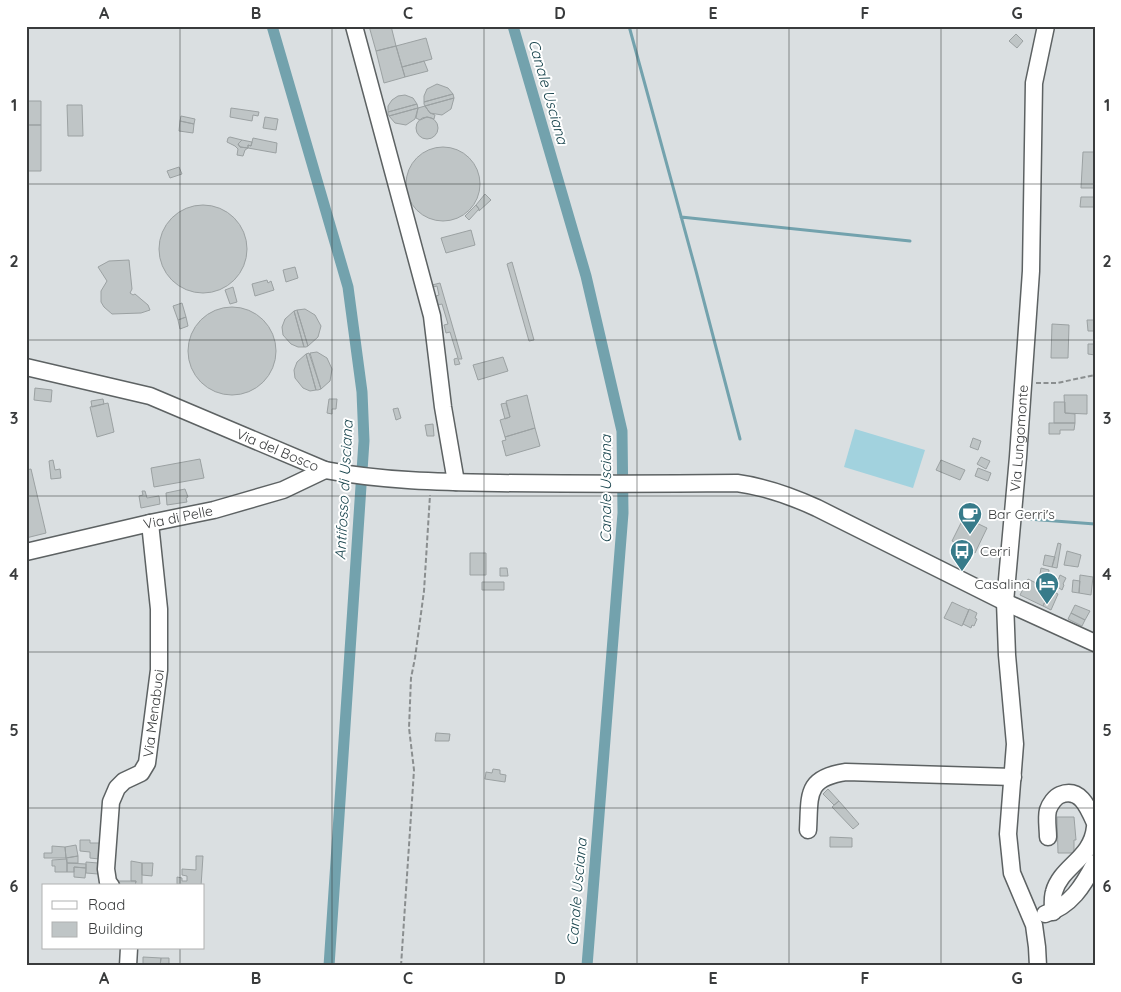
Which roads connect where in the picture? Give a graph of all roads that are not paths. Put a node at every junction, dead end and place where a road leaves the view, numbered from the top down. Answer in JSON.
{"nodes":[{"id":1,"x":354,"y":26,"type":"edge"},
{"id":2,"x":1046,"y":26,"type":"edge"},
{"id":3,"x":26,"y":367,"type":"edge"},
{"id":4,"x":325,"y":470,"type":"junction"},
{"id":5,"x":456,"y":482,"type":"junction"},
{"id":6,"x":150,"y":523,"type":"junction"},
{"id":7,"x":26,"y":552,"type":"edge"},
{"id":8,"x":1005,"y":602,"type":"junction"},
{"id":9,"x":1095,"y":643,"type":"edge"},
{"id":10,"x":1013,"y":777,"type":"junction"},
{"id":11,"x":1095,"y":823,"type":"edge"},
{"id":12,"x":1095,"y":827,"type":"edge"},
{"id":13,"x":808,"y":830,"type":"dead end"},
{"id":14,"x":1048,"y":837,"type":"dead end"},
{"id":15,"x":1095,"y":864,"type":"edge"},
{"id":16,"x":110,"y":884,"type":"edge"},
{"id":17,"x":1053,"y":912,"type":"junction"},
{"id":18,"x":1031,"y":918,"type":"junction"},
{"id":19,"x":129,"y":950,"type":"edge"},
{"id":20,"x":128,"y":966,"type":"edge"},
{"id":21,"x":1038,"y":966,"type":"edge"}],
"edges":[{"from":1,"to":5,"type":"street"},
{"from":2,"to":8,"type":"street","name":"Via Lungomonte"},
{"from":3,"to":4,"type":"street","name":"Via del Bosco"},
{"from":4,"to":5,"type":"street","name":"Via del Bosco"},
{"from":4,"to":6,"type":"street","name":"Via di Pelle"},
{"from":5,"to":8,"type":"street","name":"Via del Bosco"},
{"from":6,"to":7,"type":"street","name":"Via di Pelle"},
{"from":6,"to":16,"type":"street","name":"Via Menabuoi"},
{"from":8,"to":9,"type":"street","name":"Via del Bosco"},
{"from":8,"to":10,"type":"street","name":"Via Lungomonte"},
{"from":10,"to":13,"type":"street"},
{"from":10,"to":18,"type":"street","name":"Via Lungomonte"},
{"from":11,"to":14,"type":"street"},
{"from":12,"to":17,"type":"street"},
{"from":15,"to":17,"type":"street"},
{"from":17,"to":18,"type":"street"},
{"from":18,"to":21,"type":"street","name":"Via Lungomonte"},
{"from":19,"to":20,"type":"street"}]}
